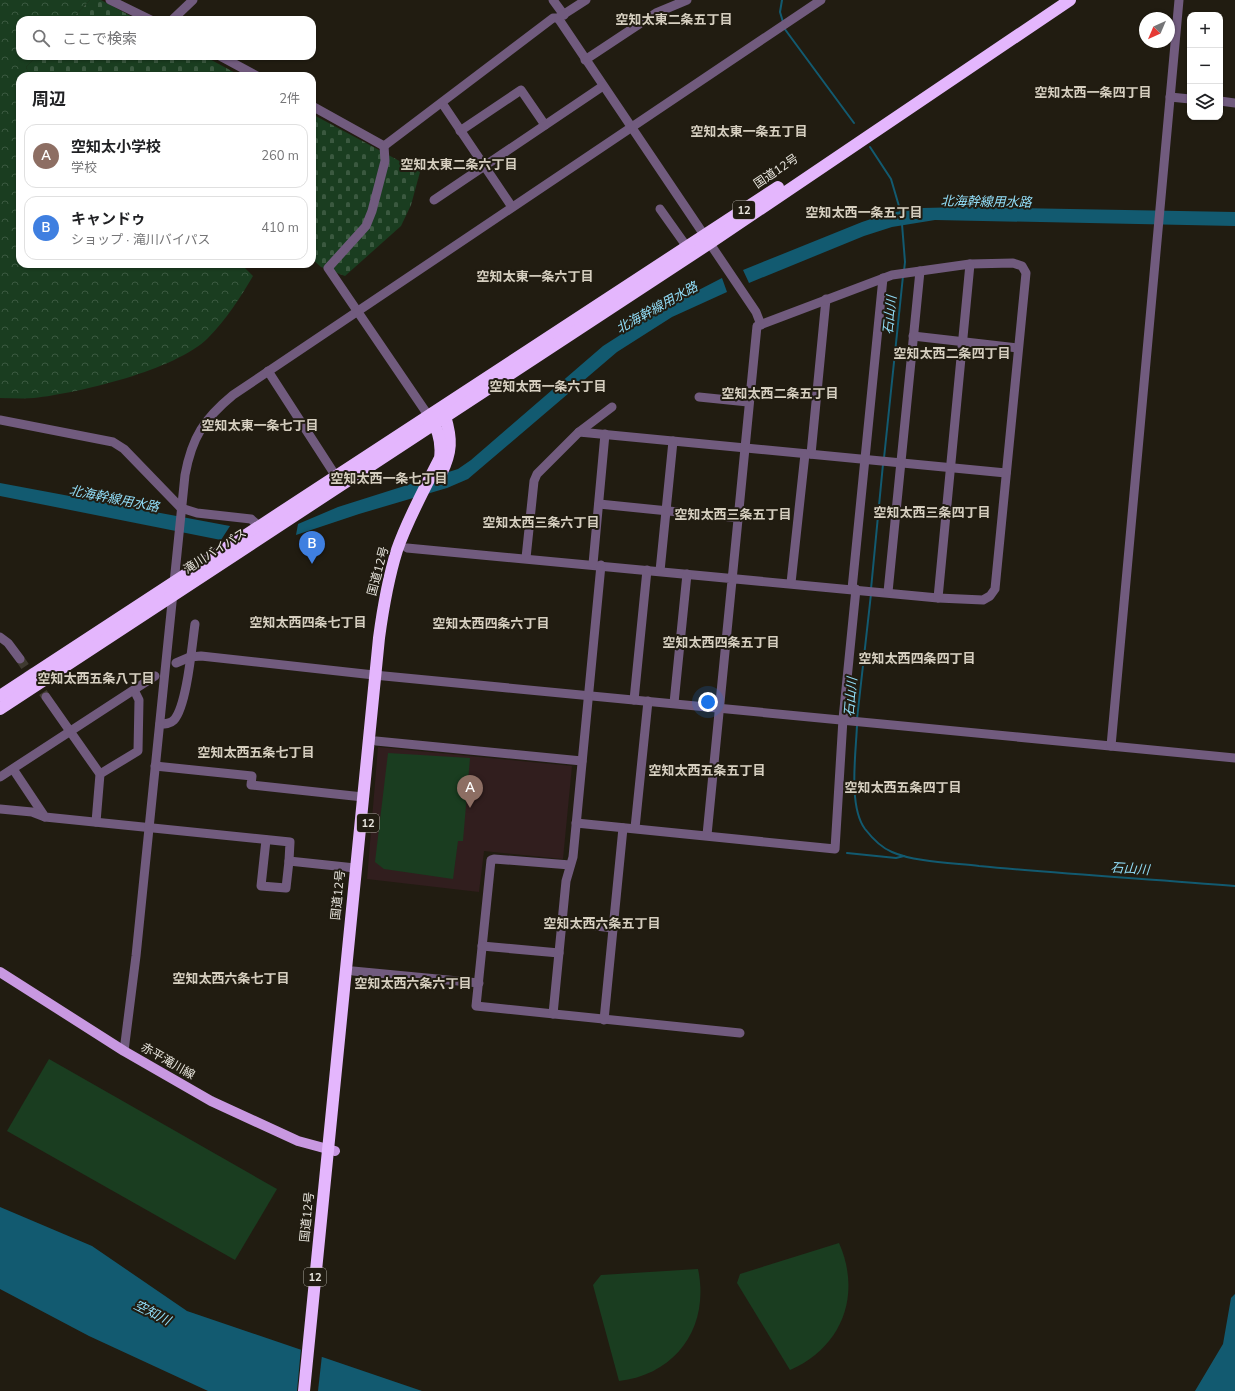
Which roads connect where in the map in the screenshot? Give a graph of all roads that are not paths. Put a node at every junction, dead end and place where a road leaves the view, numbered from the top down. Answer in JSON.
{"nodes":[{"id":1,"x":110,"y":0,"type":"edge"},
{"id":2,"x":193,"y":0,"type":"edge"},
{"id":3,"x":553,"y":0,"type":"edge"},
{"id":4,"x":586,"y":0,"type":"edge"},
{"id":5,"x":687,"y":0,"type":"edge"},
{"id":6,"x":1057,"y":0,"type":"edge"},
{"id":7,"x":1070,"y":0,"type":"edge"},
{"id":8,"x":1179,"y":0,"type":"edge"},
{"id":9,"x":814,"y":2,"type":"edge"},
{"id":10,"x":143,"y":16,"type":"edge"},
{"id":11,"x":176,"y":16,"type":"edge"},
{"id":12,"x":561,"y":16,"type":"junction"},
{"id":13,"x":227,"y":60,"type":"edge"},
{"id":14,"x":585,"y":60,"type":"junction"},
{"id":15,"x":249,"y":72,"type":"edge"},
{"id":16,"x":603,"y":86,"type":"junction"},
{"id":17,"x":1170,"y":97,"type":"junction"},
{"id":18,"x":1187,"y":99,"type":"edge"},
{"id":19,"x":1223,"y":101,"type":"edge"},
{"id":20,"x":442,"y":103,"type":"junction"},
{"id":21,"x":1235,"y":103,"type":"edge"},
{"id":22,"x":316,"y":108,"type":"edge"},
{"id":23,"x":545,"y":125,"type":"junction"},
{"id":24,"x":631,"y":127,"type":"junction"},
{"id":25,"x":460,"y":131,"type":"junction"},
{"id":26,"x":384,"y":146,"type":"junction"},
{"id":27,"x":484,"y":166,"type":"junction"},
{"id":28,"x":434,"y":200,"type":"dead end"},
{"id":29,"x":512,"y":207,"type":"junction"},
{"id":30,"x":660,"y":210,"type":"dead end"},
{"id":31,"x":708,"y":239,"type":"junction"},
{"id":32,"x":687,"y":247,"type":"junction"},
{"id":33,"x":970,"y":264,"type":"junction"},
{"id":34,"x":915,"y":272,"type":"junction"},
{"id":35,"x":883,"y":278,"type":"junction"},
{"id":36,"x":826,"y":299,"type":"junction"},
{"id":37,"x":358,"y":311,"type":"junction"},
{"id":38,"x":761,"y":325,"type":"junction"},
{"id":39,"x":913,"y":336,"type":"junction"},
{"id":40,"x":963,"y":341,"type":"junction"},
{"id":41,"x":1018,"y":348,"type":"junction"},
{"id":42,"x":268,"y":371,"type":"junction"},
{"id":43,"x":699,"y":397,"type":"dead end"},
{"id":44,"x":748,"y":402,"type":"junction"},
{"id":45,"x":612,"y":407,"type":"dead end"},
{"id":46,"x":445,"y":416,"type":"junction"},
{"id":47,"x":431,"y":419,"type":"junction"},
{"id":48,"x":0,"y":420,"type":"edge"},
{"id":49,"x":578,"y":432,"type":"junction"},
{"id":50,"x":605,"y":434,"type":"junction"},
{"id":51,"x":673,"y":441,"type":"junction"},
{"id":52,"x":744,"y":448,"type":"junction"},
{"id":53,"x":808,"y":454,"type":"junction"},
{"id":54,"x":866,"y":460,"type":"junction"},
{"id":55,"x":901,"y":463,"type":"junction"},
{"id":56,"x":440,"y":466,"type":"junction"},
{"id":57,"x":951,"y":468,"type":"junction"},
{"id":58,"x":1006,"y":474,"type":"junction"},
{"id":59,"x":338,"y":480,"type":"junction"},
{"id":60,"x":422,"y":502,"type":"junction"},
{"id":61,"x":599,"y":504,"type":"junction"},
{"id":62,"x":666,"y":511,"type":"junction"},
{"id":63,"x":181,"y":512,"type":"junction"},
{"id":64,"x":738,"y":518,"type":"junction"},
{"id":65,"x":259,"y":526,"type":"junction"},
{"id":66,"x":406,"y":548,"type":"junction"},
{"id":67,"x":526,"y":558,"type":"junction"},
{"id":68,"x":597,"y":565,"type":"junction"},
{"id":69,"x":647,"y":570,"type":"junction"},
{"id":70,"x":660,"y":571,"type":"junction"},
{"id":71,"x":687,"y":574,"type":"junction"},
{"id":72,"x":733,"y":577,"type":"junction"},
{"id":73,"x":174,"y":582,"type":"junction"},
{"id":74,"x":791,"y":583,"type":"junction"},
{"id":75,"x":858,"y":589,"type":"junction"},
{"id":76,"x":888,"y":592,"type":"junction"},
{"id":77,"x":173,"y":595,"type":"junction"},
{"id":78,"x":938,"y":598,"type":"junction"},
{"id":79,"x":195,"y":624,"type":"dead end"},
{"id":80,"x":0,"y":637,"type":"edge"},
{"id":81,"x":190,"y":657,"type":"junction"},
{"id":82,"x":20,"y":659,"type":"tunnel mouth"},
{"id":83,"x":176,"y":663,"type":"dead end"},
{"id":84,"x":378,"y":675,"type":"junction"},
{"id":85,"x":155,"y":676,"type":"dead end"},
{"id":86,"x":134,"y":690,"type":"junction"},
{"id":87,"x":0,"y":696,"type":"edge"},
{"id":88,"x":589,"y":696,"type":"junction"},
{"id":89,"x":46,"y":697,"type":"tunnel mouth"},
{"id":90,"x":634,"y":700,"type":"junction"},
{"id":91,"x":648,"y":701,"type":"junction"},
{"id":92,"x":674,"y":703,"type":"junction"},
{"id":93,"x":719,"y":708,"type":"junction"},
{"id":94,"x":0,"y":709,"type":"edge"},
{"id":95,"x":848,"y":720,"type":"junction"},
{"id":96,"x":160,"y":724,"type":"junction"},
{"id":97,"x":69,"y":732,"type":"junction"},
{"id":98,"x":376,"y":741,"type":"junction"},
{"id":99,"x":1111,"y":746,"type":"junction"},
{"id":100,"x":1235,"y":758,"type":"edge"},
{"id":101,"x":582,"y":761,"type":"junction"},
{"id":102,"x":156,"y":766,"type":"junction"},
{"id":103,"x":13,"y":769,"type":"junction"},
{"id":104,"x":100,"y":774,"type":"junction"},
{"id":105,"x":0,"y":777,"type":"edge"},
{"id":106,"x":363,"y":797,"type":"junction"},
{"id":107,"x":0,"y":810,"type":"edge"},
{"id":108,"x":45,"y":817,"type":"junction"},
{"id":109,"x":96,"y":822,"type":"junction"},
{"id":110,"x":576,"y":823,"type":"junction"},
{"id":111,"x":149,"y":828,"type":"junction"},
{"id":112,"x":623,"y":828,"type":"junction"},
{"id":113,"x":635,"y":828,"type":"junction"},
{"id":114,"x":707,"y":835,"type":"junction"},
{"id":115,"x":266,"y":840,"type":"junction"},
{"id":116,"x":289,"y":861,"type":"junction"},
{"id":117,"x":570,"y":865,"type":"junction"},
{"id":118,"x":355,"y":868,"type":"junction"},
{"id":119,"x":562,"y":922,"type":"junction"},
{"id":120,"x":613,"y":928,"type":"junction"},
{"id":121,"x":482,"y":946,"type":"junction"},
{"id":122,"x":559,"y":954,"type":"junction"},
{"id":123,"x":353,"y":970,"type":"junction"},
{"id":124,"x":0,"y":972,"type":"edge"},
{"id":125,"x":479,"y":983,"type":"junction"},
{"id":126,"x":553,"y":1014,"type":"junction"},
{"id":127,"x":604,"y":1020,"type":"junction"},
{"id":128,"x":740,"y":1033,"type":"dead end"},
{"id":129,"x":124,"y":1051,"type":"junction"},
{"id":130,"x":331,"y":1150,"type":"junction"},
{"id":131,"x":330,"y":1165,"type":"junction"},
{"id":132,"x":304,"y":1391,"type":"edge"},
{"id":133,"x":311,"y":1391,"type":"edge"}],
"edges":[{"from":1,"to":10,"type":"street"},
{"from":2,"to":11,"type":"street"},
{"from":3,"to":12,"type":"street"},
{"from":4,"to":12,"type":"street"},
{"from":5,"to":14,"type":"street"},
{"from":6,"to":31,"type":"highway","name":"国道12号","number":"12"},
{"from":7,"to":31,"type":"highway","name":"国道12号","number":"12"},
{"from":8,"to":17,"type":"street"},
{"from":9,"to":24,"type":"street"},
{"from":12,"to":14,"type":"street"},
{"from":12,"to":20,"type":"street"},
{"from":13,"to":15,"type":"street"},
{"from":14,"to":16,"type":"street"},
{"from":16,"to":23,"type":"street"},
{"from":16,"to":24,"type":"street"},
{"from":17,"to":18,"type":"street"},
{"from":17,"to":99,"type":"street"},
{"from":19,"to":21,"type":"street"},
{"from":20,"to":25,"type":"street"},
{"from":20,"to":26,"type":"street"},
{"from":22,"to":26,"type":"street"},
{"from":23,"to":25,"type":"street"},
{"from":23,"to":27,"type":"street"},
{"from":24,"to":29,"type":"street"},
{"from":24,"to":31,"type":"street"},
{"from":25,"to":27,"type":"street"},
{"from":26,"to":37,"type":"street"},
{"from":27,"to":28,"type":"street"},
{"from":27,"to":29,"type":"street"},
{"from":29,"to":37,"type":"street"},
{"from":30,"to":32,"type":"street"},
{"from":31,"to":32,"type":"highway","name":"国道12号","number":"12"},
{"from":31,"to":38,"type":"street"},
{"from":31,"to":46,"type":"highway","name":"国道12号","number":"12"},
{"from":32,"to":47,"type":"highway","name":"国道12号","number":"12"},
{"from":33,"to":34,"type":"street"},
{"from":33,"to":40,"type":"street"},
{"from":33,"to":41,"type":"street"},
{"from":34,"to":35,"type":"street"},
{"from":34,"to":39,"type":"street"},
{"from":35,"to":36,"type":"street"},
{"from":35,"to":54,"type":"street"},
{"from":36,"to":38,"type":"street"},
{"from":36,"to":53,"type":"street"},
{"from":37,"to":42,"type":"street"},
{"from":37,"to":47,"type":"street"},
{"from":38,"to":44,"type":"street"},
{"from":39,"to":40,"type":"street"},
{"from":39,"to":55,"type":"street"},
{"from":40,"to":41,"type":"street"},
{"from":40,"to":57,"type":"street"},
{"from":41,"to":58,"type":"street"},
{"from":42,"to":59,"type":"street"},
{"from":42,"to":63,"type":"street"},
{"from":43,"to":44,"type":"street"},
{"from":44,"to":52,"type":"street"},
{"from":45,"to":49,"type":"street"},
{"from":46,"to":47,"type":"highway"},
{"from":46,"to":56,"type":"highway","name":"国道12号","number":"12"},
{"from":47,"to":56,"type":"highway","name":"国道12号","number":"12"},
{"from":47,"to":59,"type":"highway","name":"滝川バイパス","number":"12"},
{"from":48,"to":63,"type":"street"},
{"from":49,"to":50,"type":"street"},
{"from":49,"to":67,"type":"street"},
{"from":50,"to":51,"type":"street"},
{"from":50,"to":61,"type":"street"},
{"from":51,"to":52,"type":"street"},
{"from":51,"to":62,"type":"street"},
{"from":52,"to":53,"type":"street"},
{"from":52,"to":64,"type":"street"},
{"from":53,"to":54,"type":"street"},
{"from":53,"to":74,"type":"street"},
{"from":54,"to":55,"type":"street"},
{"from":54,"to":75,"type":"street"},
{"from":55,"to":57,"type":"street"},
{"from":55,"to":76,"type":"street"},
{"from":56,"to":60,"type":"highway","name":"国道12号","number":"12"},
{"from":57,"to":58,"type":"street"},
{"from":57,"to":78,"type":"street"},
{"from":58,"to":78,"type":"street"},
{"from":59,"to":65,"type":"highway","name":"滝川バイパス","number":"12"},
{"from":59,"to":77,"type":"highway","name":"滝川バイパス","number":"12"},
{"from":60,"to":66,"type":"highway","name":"国道12号","number":"12"},
{"from":60,"to":84,"type":"highway","name":"国道12号","number":"12"},
{"from":61,"to":62,"type":"street"},
{"from":61,"to":68,"type":"street"},
{"from":62,"to":64,"type":"street"},
{"from":62,"to":70,"type":"street"},
{"from":63,"to":65,"type":"street"},
{"from":63,"to":73,"type":"street"},
{"from":64,"to":72,"type":"street"},
{"from":65,"to":73,"type":"highway","name":"滝川バイパス","number":"12"},
{"from":66,"to":67,"type":"street"},
{"from":66,"to":84,"type":"highway","name":"国道12号","number":"12"},
{"from":67,"to":68,"type":"street"},
{"from":68,"to":69,"type":"street"},
{"from":68,"to":88,"type":"street"},
{"from":69,"to":70,"type":"street"},
{"from":69,"to":90,"type":"street"},
{"from":70,"to":71,"type":"street"},
{"from":71,"to":72,"type":"street"},
{"from":71,"to":92,"type":"street"},
{"from":72,"to":74,"type":"street"},
{"from":72,"to":93,"type":"street"},
{"from":73,"to":77,"type":"street"},
{"from":73,"to":87,"type":"highway","name":"滝川バイパス","number":"12"},
{"from":74,"to":75,"type":"street"},
{"from":75,"to":76,"type":"street"},
{"from":75,"to":95,"type":"street"},
{"from":76,"to":78,"type":"street"},
{"from":77,"to":94,"type":"highway","name":"滝川バイパス","number":"12"},
{"from":77,"to":96,"type":"street"},
{"from":79,"to":81,"type":"street"},
{"from":80,"to":82,"type":"street"},
{"from":81,"to":83,"type":"street"},
{"from":81,"to":84,"type":"street"},
{"from":81,"to":96,"type":"street"},
{"from":84,"to":88,"type":"street"},
{"from":84,"to":98,"type":"highway","name":"国道12号","number":"12"},
{"from":84,"to":106,"type":"highway","name":"国道12号","number":"12"},
{"from":85,"to":86,"type":"street"},
{"from":86,"to":97,"type":"street"},
{"from":86,"to":104,"type":"street"},
{"from":88,"to":90,"type":"street"},
{"from":88,"to":101,"type":"street"},
{"from":89,"to":97,"type":"street"},
{"from":90,"to":91,"type":"street"},
{"from":91,"to":92,"type":"street"},
{"from":91,"to":113,"type":"street"},
{"from":92,"to":93,"type":"street"},
{"from":93,"to":95,"type":"street"},
{"from":93,"to":114,"type":"street"},
{"from":95,"to":99,"type":"street"},
{"from":95,"to":114,"type":"street"},
{"from":96,"to":102,"type":"street"},
{"from":97,"to":103,"type":"street"},
{"from":97,"to":104,"type":"street"},
{"from":98,"to":101,"type":"street"},
{"from":98,"to":123,"type":"highway","name":"国道12号","number":"12"},
{"from":99,"to":100,"type":"street"},
{"from":101,"to":110,"type":"street"},
{"from":102,"to":106,"type":"street"},
{"from":102,"to":111,"type":"street"},
{"from":103,"to":105,"type":"street"},
{"from":103,"to":108,"type":"street"},
{"from":104,"to":109,"type":"street"},
{"from":106,"to":118,"type":"highway","name":"国道12号","number":"12"},
{"from":107,"to":108,"type":"street"},
{"from":108,"to":109,"type":"street"},
{"from":109,"to":111,"type":"street"},
{"from":110,"to":112,"type":"street"},
{"from":110,"to":117,"type":"street"},
{"from":111,"to":115,"type":"street"},
{"from":111,"to":129,"type":"street"},
{"from":112,"to":113,"type":"street"},
{"from":112,"to":120,"type":"street"},
{"from":113,"to":114,"type":"street"},
{"from":115,"to":116,"type":"street"},
{"from":115,"to":116,"type":"street"},
{"from":116,"to":118,"type":"street"},
{"from":117,"to":119,"type":"street"},
{"from":117,"to":121,"type":"street"},
{"from":118,"to":130,"type":"highway","name":"国道12号","number":"12"},
{"from":119,"to":120,"type":"street"},
{"from":119,"to":122,"type":"street"},
{"from":120,"to":127,"type":"street"},
{"from":121,"to":122,"type":"street"},
{"from":121,"to":125,"type":"street"},
{"from":122,"to":126,"type":"street"},
{"from":123,"to":125,"type":"street"},
{"from":123,"to":130,"type":"highway","name":"国道12号","number":"12"},
{"from":124,"to":129,"type":"main road","name":"赤平滝川線"},
{"from":125,"to":126,"type":"street"},
{"from":126,"to":127,"type":"street"},
{"from":127,"to":128,"type":"street"},
{"from":129,"to":130,"type":"main road","name":"赤平滝川線"},
{"from":130,"to":131,"type":"highway","name":"国道12号","number":"12"},
{"from":131,"to":132,"type":"highway","name":"国道12号","number":"12"},
{"from":131,"to":133,"type":"highway","name":"国道12号","number":"12"}]}
